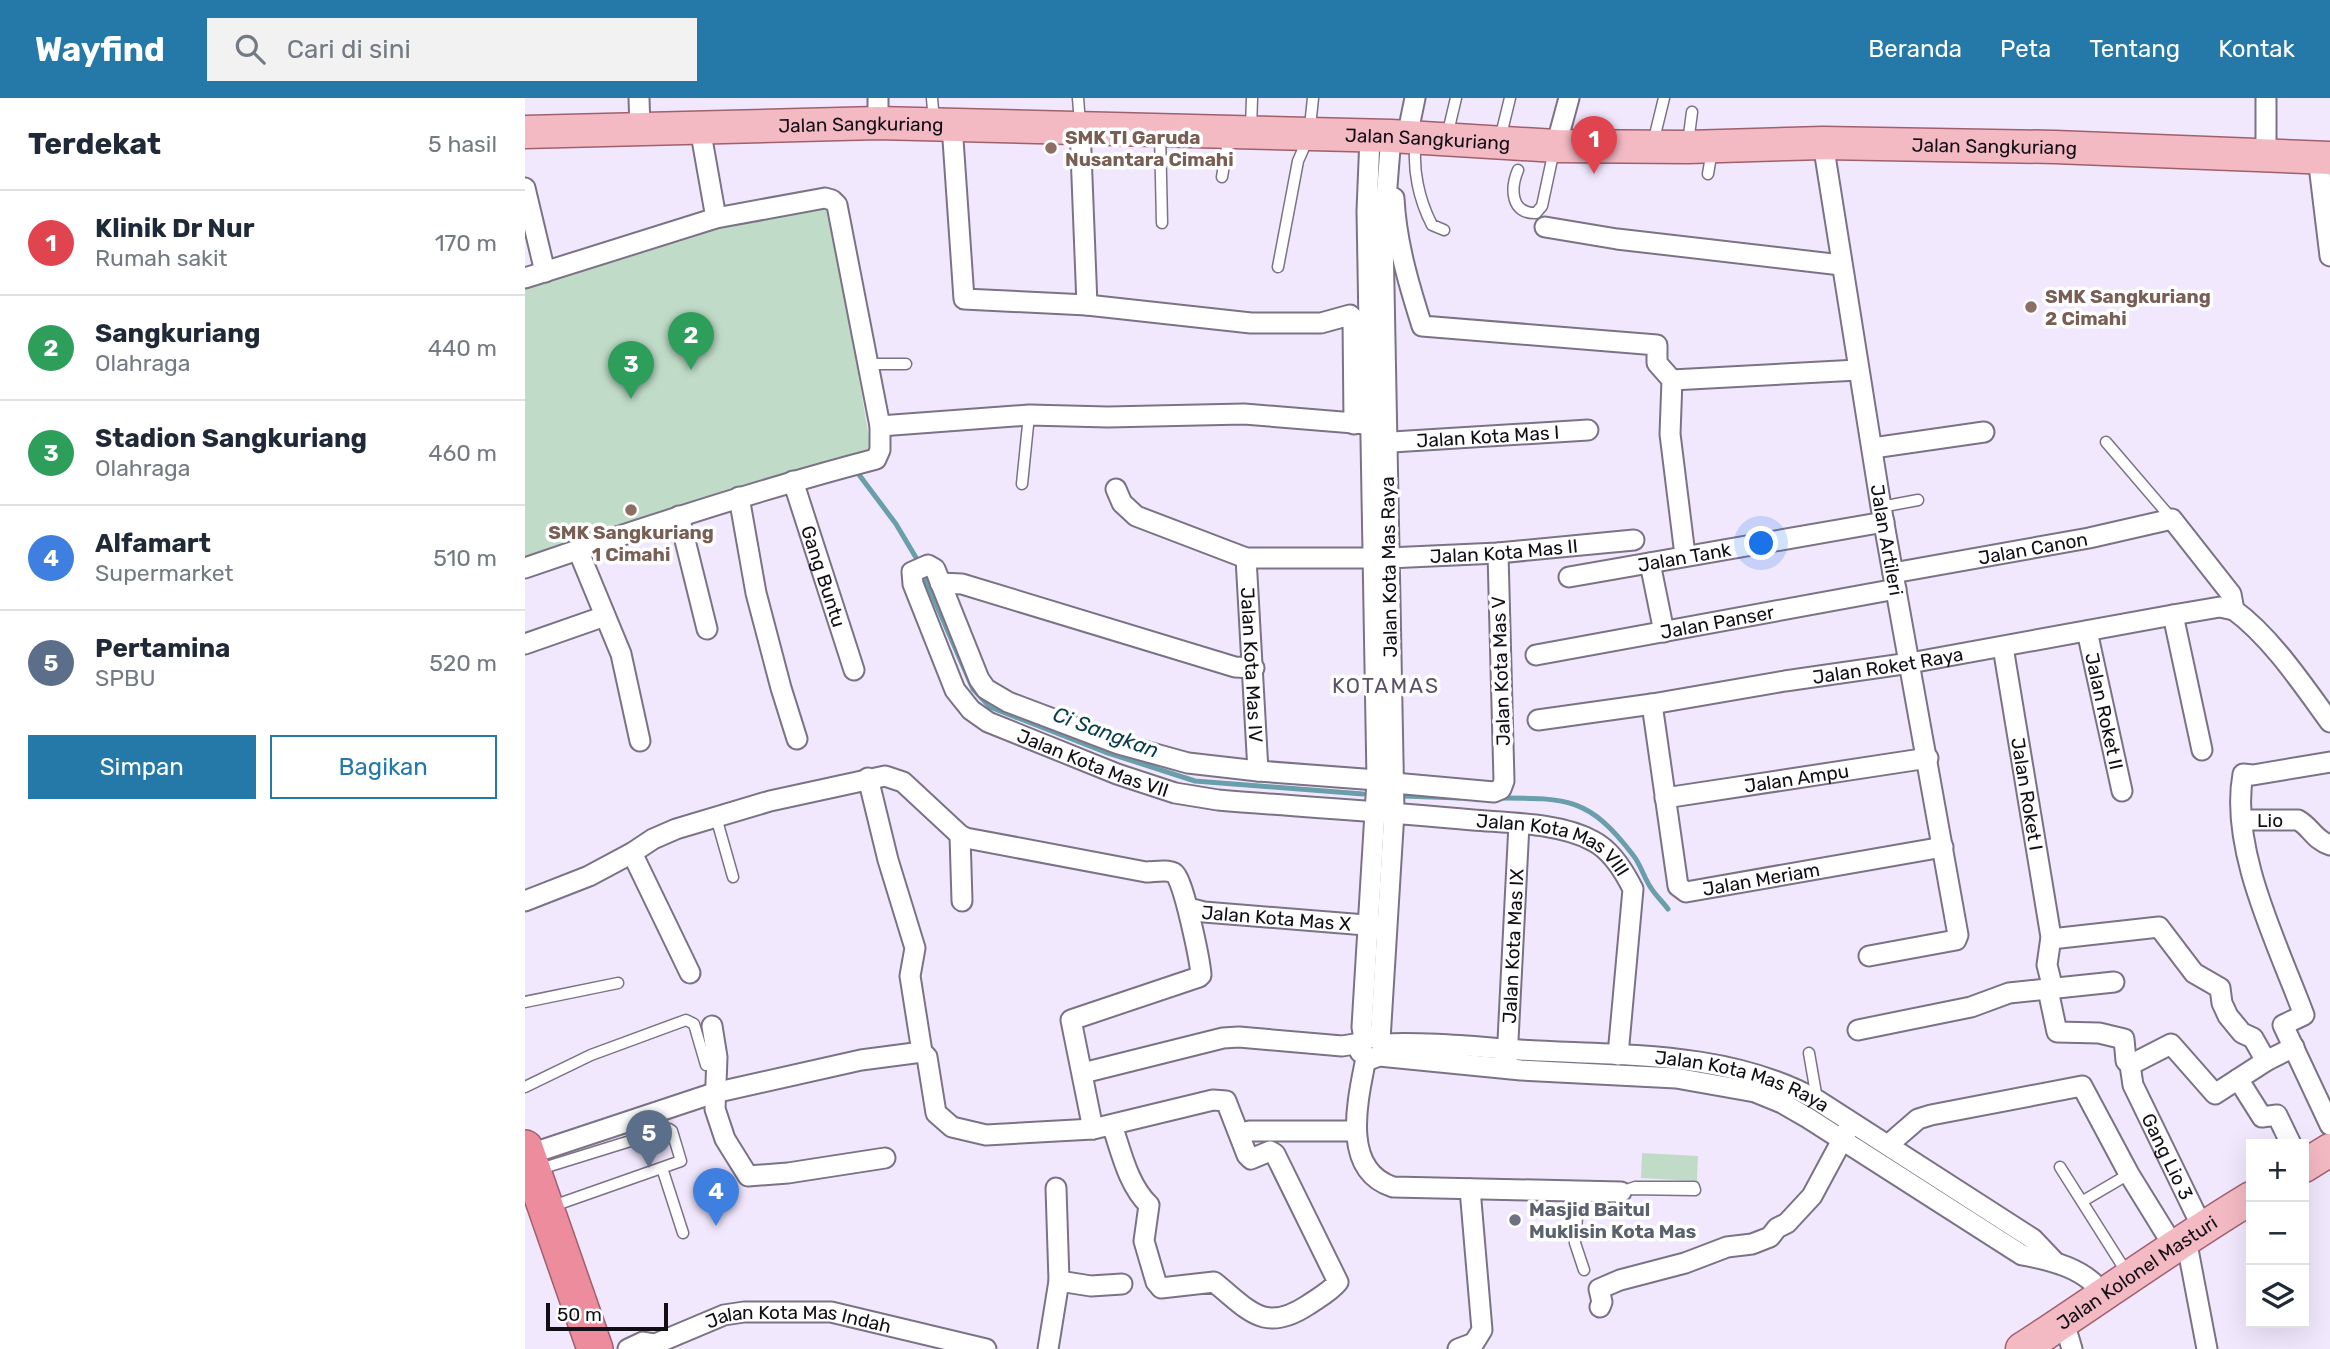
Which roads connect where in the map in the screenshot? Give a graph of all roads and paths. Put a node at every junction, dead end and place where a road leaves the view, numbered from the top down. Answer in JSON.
{"nodes":[{"id":1,"x":639,"y":98,"type":"edge"},
{"id":2,"x":1252,"y":98,"type":"edge"},
{"id":3,"x":1313,"y":98,"type":"edge"},
{"id":4,"x":1415,"y":98,"type":"edge"},
{"id":5,"x":1456,"y":98,"type":"edge"},
{"id":6,"x":1510,"y":98,"type":"edge"},
{"id":7,"x":1569,"y":98,"type":"edge"},
{"id":8,"x":1664,"y":98,"type":"edge"},
{"id":9,"x":2266,"y":98,"type":"edge"},
{"id":10,"x":878,"y":110,"type":"edge"},
{"id":11,"x":1692,"y":112,"type":"dead end"},
{"id":12,"x":1079,"y":113,"type":"edge"},
{"id":13,"x":939,"y":116,"type":"edge"},
{"id":14,"x":700,"y":128,"type":"junction"},
{"id":15,"x":640,"y":130,"type":"junction"},
{"id":16,"x":1160,"y":130,"type":"junction"},
{"id":17,"x":1240,"y":131,"type":"junction"},
{"id":18,"x":525,"y":132,"type":"edge"},
{"id":19,"x":1309,"y":136,"type":"junction"},
{"id":20,"x":1405,"y":138,"type":"junction"},
{"id":21,"x":1499,"y":143,"type":"junction"},
{"id":22,"x":1823,"y":143,"type":"junction"},
{"id":23,"x":1556,"y":146,"type":"junction"},
{"id":24,"x":1653,"y":147,"type":"junction"},
{"id":25,"x":2266,"y":155,"type":"junction"},
{"id":26,"x":1703,"y":156,"type":"junction"},
{"id":27,"x":2324,"y":158,"type":"edge"},
{"id":28,"x":1518,"y":170,"type":"dead end"},
{"id":29,"x":1222,"y":177,"type":"dead end"},
{"id":30,"x":525,"y":188,"type":"edge"},
{"id":31,"x":716,"y":218,"type":"junction"},
{"id":32,"x":1162,"y":223,"type":"dead end"},
{"id":33,"x":1545,"y":227,"type":"dead end"},
{"id":34,"x":1444,"y":230,"type":"dead end"},
{"id":35,"x":2330,"y":256,"type":"edge"},
{"id":36,"x":1841,"y":265,"type":"junction"},
{"id":37,"x":1277,"y":267,"type":"dead end"},
{"id":38,"x":545,"y":272,"type":"junction"},
{"id":39,"x":525,"y":278,"type":"edge"},
{"id":40,"x":1087,"y":305,"type":"junction"},
{"id":41,"x":906,"y":363,"type":"dead end"},
{"id":42,"x":867,"y":364,"type":"junction"},
{"id":43,"x":1858,"y":370,"type":"junction"},
{"id":44,"x":1672,"y":380,"type":"junction"},
{"id":45,"x":1029,"y":415,"type":"junction"},
{"id":46,"x":880,"y":426,"type":"junction"},
{"id":47,"x":1588,"y":430,"type":"dead end"},
{"id":48,"x":1984,"y":432,"type":"dead end"},
{"id":49,"x":1371,"y":433,"type":"junction"},
{"id":50,"x":2106,"y":442,"type":"dead end"},
{"id":51,"x":1873,"y":448,"type":"junction"},
{"id":52,"x":793,"y":481,"type":"junction"},
{"id":53,"x":1022,"y":484,"type":"dead end"},
{"id":54,"x":1116,"y":488,"type":"dead end"},
{"id":55,"x":739,"y":497,"type":"junction"},
{"id":56,"x":1918,"y":500,"type":"dead end"},
{"id":57,"x":1882,"y":514,"type":"junction"},
{"id":58,"x":679,"y":516,"type":"junction"},
{"id":59,"x":2172,"y":519,"type":"junction"},
{"id":60,"x":1634,"y":540,"type":"dead end"},
{"id":61,"x":580,"y":553,"type":"junction"},
{"id":62,"x":1498,"y":553,"type":"junction"},
{"id":63,"x":1685,"y":555,"type":"junction"},
{"id":64,"x":1246,"y":558,"type":"junction"},
{"id":65,"x":1380,"y":558,"type":"junction"},
{"id":66,"x":1650,"y":563,"type":"junction"},
{"id":67,"x":525,"y":568,"type":"edge"},
{"id":68,"x":1569,"y":577,"type":"dead end"},
{"id":69,"x":1895,"y":581,"type":"junction"},
{"id":70,"x":940,"y":583,"type":"junction"},
{"id":71,"x":2234,"y":610,"type":"junction"},
{"id":72,"x":2173,"y":614,"type":"junction"},
{"id":73,"x":605,"y":616,"type":"junction"},
{"id":74,"x":707,"y":629,"type":"dead end"},
{"id":75,"x":2087,"y":631,"type":"junction"},
{"id":76,"x":1664,"y":632,"type":"junction"},
{"id":77,"x":525,"y":644,"type":"edge"},
{"id":78,"x":2003,"y":647,"type":"junction"},
{"id":79,"x":1536,"y":655,"type":"dead end"},
{"id":80,"x":1910,"y":663,"type":"junction"},
{"id":81,"x":1254,"y":668,"type":"junction"},
{"id":82,"x":854,"y":670,"type":"dead end"},
{"id":83,"x":1652,"y":704,"type":"junction"},
{"id":84,"x":1538,"y":720,"type":"dead end"},
{"id":85,"x":2330,"y":722,"type":"edge"},
{"id":86,"x":797,"y":739,"type":"dead end"},
{"id":87,"x":640,"y":741,"type":"dead end"},
{"id":88,"x":2202,"y":750,"type":"dead end"},
{"id":89,"x":1928,"y":758,"type":"junction"},
{"id":90,"x":2330,"y":762,"type":"edge"},
{"id":91,"x":1258,"y":771,"type":"junction"},
{"id":92,"x":868,"y":778,"type":"junction"},
{"id":93,"x":1386,"y":782,"type":"junction"},
{"id":94,"x":2122,"y":791,"type":"dead end"},
{"id":95,"x":1665,"y":798,"type":"junction"},
{"id":96,"x":1385,"y":812,"type":"junction"},
{"id":97,"x":716,"y":816,"type":"junction"},
{"id":98,"x":2242,"y":820,"type":"junction"},
{"id":99,"x":1518,"y":824,"type":"junction"},
{"id":100,"x":960,"y":835,"type":"junction"},
{"id":101,"x":2330,"y":845,"type":"edge"},
{"id":102,"x":1943,"y":847,"type":"junction"},
{"id":103,"x":632,"y":853,"type":"junction"},
{"id":104,"x":733,"y":877,"type":"dead end"},
{"id":105,"x":525,"y":901,"type":"edge"},
{"id":106,"x":962,"y":901,"type":"dead end"},
{"id":107,"x":1188,"y":908,"type":"junction"},
{"id":108,"x":1376,"y":926,"type":"junction"},
{"id":109,"x":2051,"y":940,"type":"junction"},
{"id":110,"x":1869,"y":956,"type":"dead end"},
{"id":111,"x":690,"y":973,"type":"dead end"},
{"id":112,"x":2113,"y":982,"type":"dead end"},
{"id":113,"x":618,"y":983,"type":"dead end"},
{"id":114,"x":2051,"y":990,"type":"junction"},
{"id":115,"x":525,"y":1002,"type":"edge"},
{"id":116,"x":712,"y":1026,"type":"dead end"},
{"id":117,"x":1858,"y":1030,"type":"dead end"},
{"id":118,"x":2294,"y":1047,"type":"junction"},
{"id":119,"x":1367,"y":1049,"type":"junction"},
{"id":120,"x":922,"y":1052,"type":"junction"},
{"id":121,"x":1808,"y":1053,"type":"dead end"},
{"id":122,"x":1618,"y":1055,"type":"junction"},
{"id":123,"x":1507,"y":1059,"type":"junction"},
{"id":124,"x":2266,"y":1061,"type":"junction"},
{"id":125,"x":706,"y":1065,"type":"dead end"},
{"id":126,"x":1091,"y":1071,"type":"dead end"},
{"id":127,"x":2131,"y":1075,"type":"junction"},
{"id":128,"x":2238,"y":1079,"type":"junction"},
{"id":129,"x":525,"y":1087,"type":"edge"},
{"id":130,"x":714,"y":1093,"type":"junction"},
{"id":131,"x":1817,"y":1100,"type":"junction"},
{"id":132,"x":2330,"y":1125,"type":"edge"},
{"id":133,"x":1102,"y":1127,"type":"junction"},
{"id":134,"x":1355,"y":1130,"type":"junction"},
{"id":135,"x":1249,"y":1131,"type":"dead end"},
{"id":136,"x":1847,"y":1131,"type":"junction"},
{"id":137,"x":2289,"y":1139,"type":"edge"},
{"id":138,"x":1888,"y":1145,"type":"junction"},
{"id":139,"x":2330,"y":1150,"type":"edge"},
{"id":140,"x":528,"y":1158,"type":"edge"},
{"id":141,"x":885,"y":1158,"type":"dead end"},
{"id":142,"x":2309,"y":1163,"type":"edge"},
{"id":143,"x":2060,"y":1167,"type":"dead end"},
{"id":144,"x":662,"y":1168,"type":"junction"},
{"id":145,"x":2129,"y":1174,"type":"junction"},
{"id":146,"x":1056,"y":1188,"type":"dead end"},
{"id":147,"x":1470,"y":1189,"type":"junction"},
{"id":148,"x":1625,"y":1190,"type":"junction"},
{"id":149,"x":1580,"y":1191,"type":"junction"},
{"id":150,"x":2083,"y":1201,"type":"junction"},
{"id":151,"x":2246,"y":1201,"type":"edge"},
{"id":152,"x":546,"y":1208,"type":"junction"},
{"id":153,"x":683,"y":1233,"type":"dead end"},
{"id":154,"x":2187,"y":1238,"type":"junction"},
{"id":155,"x":2053,"y":1261,"type":"junction"},
{"id":156,"x":1584,"y":1270,"type":"dead end"},
{"id":157,"x":2130,"y":1277,"type":"junction"},
{"id":158,"x":1059,"y":1281,"type":"junction"},
{"id":159,"x":1122,"y":1284,"type":"dead end"},
{"id":160,"x":2104,"y":1296,"type":"junction"},
{"id":161,"x":1599,"y":1307,"type":"dead end"},
{"id":162,"x":2068,"y":1336,"type":"edge"},
{"id":163,"x":653,"y":1346,"type":"edge"},
{"id":164,"x":595,"y":1349,"type":"edge"},
{"id":165,"x":628,"y":1349,"type":"edge"},
{"id":166,"x":986,"y":1349,"type":"edge"},
{"id":167,"x":1048,"y":1349,"type":"edge"},
{"id":168,"x":1458,"y":1349,"type":"edge"},
{"id":169,"x":2022,"y":1349,"type":"edge"},
{"id":170,"x":2207,"y":1349,"type":"edge"}],
"edges":[{"from":1,"to":15,"type":"street"},
{"from":2,"to":17,"type":"lane"},
{"from":3,"to":19,"type":"lane"},
{"from":4,"to":20,"type":"street"},
{"from":5,"to":20,"type":"lane"},
{"from":6,"to":21,"type":"lane"},
{"from":7,"to":23,"type":"street"},
{"from":8,"to":24,"type":"lane"},
{"from":9,"to":25,"type":"street"},
{"from":10,"to":13,"type":"main road","name":"Jalan Sangkuriang"},
{"from":10,"to":14,"type":"main road","name":"Jalan Sangkuriang"},
{"from":11,"to":26,"type":"lane"},
{"from":12,"to":13,"type":"main road","name":"Jalan Sangkuriang"},
{"from":12,"to":16,"type":"main road","name":"Jalan Sangkuriang"},
{"from":12,"to":40,"type":"street"},
{"from":13,"to":40,"type":"street"},
{"from":14,"to":15,"type":"main road","name":"Jalan Sangkuriang"},
{"from":14,"to":31,"type":"street"},
{"from":15,"to":18,"type":"main road","name":"Jalan Sangkuriang"},
{"from":16,"to":17,"type":"main road","name":"Jalan Sangkuriang"},
{"from":16,"to":32,"type":"lane"},
{"from":17,"to":19,"type":"main road","name":"Jalan Sangkuriang"},
{"from":17,"to":29,"type":"lane"},
{"from":19,"to":20,"type":"main road","name":"Jalan Sangkuriang"},
{"from":19,"to":37,"type":"lane"},
{"from":20,"to":21,"type":"main road","name":"Jalan Sangkuriang"},
{"from":20,"to":34,"type":"lane"},
{"from":20,"to":44,"type":"street"},
{"from":20,"to":49,"type":"street","name":"Jalan Kota Mas Raya"},
{"from":21,"to":23,"type":"main road","name":"Jalan Sangkuriang"},
{"from":22,"to":25,"type":"main road","name":"Jalan Sangkuriang"},
{"from":22,"to":26,"type":"main road","name":"Jalan Sangkuriang"},
{"from":22,"to":36,"type":"street","name":"Jalan Artileri"},
{"from":23,"to":24,"type":"main road","name":"Jalan Sangkuriang"},
{"from":23,"to":28,"type":"lane"},
{"from":24,"to":26,"type":"main road","name":"Jalan Sangkuriang"},
{"from":25,"to":27,"type":"main road","name":"Jalan Sangkuriang"},
{"from":27,"to":35,"type":"street"},
{"from":30,"to":38,"type":"street"},
{"from":31,"to":38,"type":"street"},
{"from":31,"to":42,"type":"street"},
{"from":33,"to":36,"type":"street"},
{"from":36,"to":43,"type":"street","name":"Jalan Artileri"},
{"from":38,"to":39,"type":"street"},
{"from":40,"to":49,"type":"street"},
{"from":41,"to":42,"type":"lane"},
{"from":42,"to":46,"type":"street"},
{"from":43,"to":44,"type":"street"},
{"from":43,"to":51,"type":"street","name":"Jalan Artileri"},
{"from":44,"to":63,"type":"street"},
{"from":45,"to":46,"type":"street","name":"Jalan Kota Mas I"},
{"from":45,"to":49,"type":"street","name":"Jalan Kota Mas I"},
{"from":45,"to":53,"type":"lane"},
{"from":46,"to":52,"type":"street"},
{"from":47,"to":49,"type":"street","name":"Jalan Kota Mas I"},
{"from":48,"to":51,"type":"street"},
{"from":49,"to":65,"type":"street","name":"Jalan Kota Mas Raya"},
{"from":50,"to":59,"type":"lane"},
{"from":51,"to":57,"type":"street","name":"Jalan Artileri"},
{"from":52,"to":55,"type":"street"},
{"from":52,"to":82,"type":"street","name":"Gang Buntu"},
{"from":54,"to":64,"type":"street"},
{"from":55,"to":58,"type":"street"},
{"from":55,"to":86,"type":"street"},
{"from":56,"to":57,"type":"lane"},
{"from":57,"to":63,"type":"street","name":"Jalan Tank"},
{"from":57,"to":69,"type":"street","name":"Jalan Artileri"},
{"from":58,"to":61,"type":"street"},
{"from":58,"to":74,"type":"street"},
{"from":59,"to":69,"type":"street","name":"Jalan Canon"},
{"from":59,"to":71,"type":"street"},
{"from":60,"to":62,"type":"street","name":"Jalan Kota Mas II"},
{"from":61,"to":67,"type":"street"},
{"from":61,"to":73,"type":"street"},
{"from":62,"to":65,"type":"street","name":"Jalan Kota Mas II"},
{"from":62,"to":93,"type":"street","name":"Jalan Kota Mas V"},
{"from":63,"to":66,"type":"street","name":"Jalan Tank"},
{"from":64,"to":65,"type":"street","name":"Jalan Kota Mas II"},
{"from":64,"to":81,"type":"street","name":"Jalan Kota Mas IV"},
{"from":65,"to":93,"type":"street","name":"Jalan Kota Mas Raya"},
{"from":66,"to":68,"type":"street","name":"Jalan Tank"},
{"from":66,"to":76,"type":"street"},
{"from":69,"to":76,"type":"street","name":"Jalan Panser"},
{"from":69,"to":80,"type":"street","name":"Jalan Artileri"},
{"from":70,"to":81,"type":"street"},
{"from":70,"to":91,"type":"street"},
{"from":70,"to":96,"type":"street","name":"Jalan Kota Mas VII"},
{"from":71,"to":72,"type":"street","name":"Jalan Roket Raya"},
{"from":71,"to":85,"type":"street"},
{"from":72,"to":75,"type":"street","name":"Jalan Roket Raya"},
{"from":72,"to":88,"type":"street"},
{"from":73,"to":77,"type":"street"},
{"from":73,"to":87,"type":"street"},
{"from":75,"to":78,"type":"street","name":"Jalan Roket Raya"},
{"from":75,"to":94,"type":"street","name":"Jalan Roket II"},
{"from":76,"to":79,"type":"street","name":"Jalan Panser"},
{"from":78,"to":80,"type":"street","name":"Jalan Roket Raya"},
{"from":78,"to":109,"type":"street","name":"Jalan Roket I"},
{"from":80,"to":83,"type":"street","name":"Jalan Roket Raya"},
{"from":80,"to":89,"type":"street","name":"Jalan Artileri"},
{"from":81,"to":91,"type":"street","name":"Jalan Kota Mas IV"},
{"from":83,"to":84,"type":"street","name":"Jalan Roket Raya"},
{"from":83,"to":95,"type":"street","name":"Jalan Meriam"},
{"from":89,"to":95,"type":"street","name":"Jalan Ampu"},
{"from":89,"to":102,"type":"street","name":"Jalan Artileri"},
{"from":90,"to":98,"type":"street"},
{"from":91,"to":93,"type":"street"},
{"from":92,"to":97,"type":"street"},
{"from":92,"to":100,"type":"street"},
{"from":92,"to":120,"type":"street"},
{"from":93,"to":96,"type":"street","name":"Jalan Kota Mas Raya"},
{"from":95,"to":102,"type":"street","name":"Jalan Meriam"},
{"from":96,"to":99,"type":"street","name":"Jalan Kota Mas VIII"},
{"from":96,"to":108,"type":"street","name":"Jalan Kota Mas Raya"},
{"from":97,"to":103,"type":"street"},
{"from":97,"to":104,"type":"lane"},
{"from":98,"to":101,"type":"street","name":"Lio"},
{"from":98,"to":118,"type":"street"},
{"from":99,"to":122,"type":"street","name":"Jalan Kota Mas VIII"},
{"from":99,"to":123,"type":"street","name":"Jalan Kota Mas IX"},
{"from":100,"to":106,"type":"street"},
{"from":100,"to":107,"type":"street"},
{"from":102,"to":110,"type":"street","name":"Jalan Artileri"},
{"from":103,"to":105,"type":"street"},
{"from":103,"to":111,"type":"street"},
{"from":107,"to":108,"type":"street","name":"Jalan Kota Mas X"},
{"from":107,"to":133,"type":"street"},
{"from":108,"to":119,"type":"street","name":"Jalan Kota Mas Raya"},
{"from":109,"to":114,"type":"street","name":"Jalan Roket I"},
{"from":109,"to":124,"type":"street"},
{"from":112,"to":114,"type":"street"},
{"from":113,"to":115,"type":"lane"},
{"from":114,"to":117,"type":"street"},
{"from":114,"to":127,"type":"street","name":"Gang Lio 3"},
{"from":116,"to":130,"type":"street"},
{"from":118,"to":124,"type":"street"},
{"from":118,"to":132,"type":"street"},
{"from":119,"to":123,"type":"street","name":"Jalan Kota Mas Raya"},
{"from":119,"to":126,"type":"street"},
{"from":119,"to":134,"type":"street"},
{"from":120,"to":130,"type":"street"},
{"from":120,"to":133,"type":"street"},
{"from":121,"to":131,"type":"lane"},
{"from":122,"to":123,"type":"street","name":"Jalan Kota Mas Raya"},
{"from":122,"to":131,"type":"street","name":"Jalan Kota Mas Raya"},
{"from":123,"to":136,"type":"street","name":"Jalan Kota Mas Raya"},
{"from":124,"to":128,"type":"street"},
{"from":125,"to":129,"type":"lane"},
{"from":127,"to":128,"type":"street"},
{"from":127,"to":154,"type":"street","name":"Gang Lio 3"},
{"from":128,"to":137,"type":"street"},
{"from":130,"to":140,"type":"street"},
{"from":130,"to":141,"type":"street"},
{"from":131,"to":136,"type":"street","name":"Jalan Kota Mas Raya"},
{"from":133,"to":133,"type":"street"},
{"from":134,"to":135,"type":"street"},
{"from":134,"to":147,"type":"street"},
{"from":136,"to":138,"type":"street","name":"Jalan Kota Mas Raya"},
{"from":136,"to":155,"type":"street","name":"Jalan Kota Mas Raya"},
{"from":136,"to":161,"type":"street"},
{"from":138,"to":145,"type":"street"},
{"from":138,"to":155,"type":"street","name":"Jalan Kota Mas Raya"},
{"from":139,"to":142,"type":"main road"},
{"from":140,"to":144,"type":"lane"},
{"from":140,"to":152,"type":"highway"},
{"from":143,"to":150,"type":"lane"},
{"from":144,"to":152,"type":"lane"},
{"from":144,"to":153,"type":"lane"},
{"from":145,"to":150,"type":"lane"},
{"from":145,"to":154,"type":"street"},
{"from":146,"to":158,"type":"street"},
{"from":147,"to":149,"type":"street"},
{"from":147,"to":168,"type":"street"},
{"from":148,"to":148,"type":"lane"},
{"from":148,"to":149,"type":"street"},
{"from":149,"to":156,"type":"lane"},
{"from":150,"to":157,"type":"lane"},
{"from":151,"to":154,"type":"main road","name":"Jalan Kolonel Masturi"},
{"from":152,"to":164,"type":"highway"},
{"from":154,"to":157,"type":"main road","name":"Jalan Kolonel Masturi"},
{"from":154,"to":170,"type":"street"},
{"from":155,"to":160,"type":"street","name":"Jalan Kota Mas Raya"},
{"from":157,"to":160,"type":"main road","name":"Jalan Kolonel Masturi"},
{"from":158,"to":159,"type":"street"},
{"from":158,"to":167,"type":"street"},
{"from":160,"to":162,"type":"main road","name":"Jalan Kolonel Masturi"},
{"from":162,"to":169,"type":"main road","name":"Jalan Kolonel Masturi"},
{"from":163,"to":165,"type":"street","name":"Jalan Kota Mas Indah"},
{"from":163,"to":166,"type":"street","name":"Jalan Kota Mas Indah"}]}
